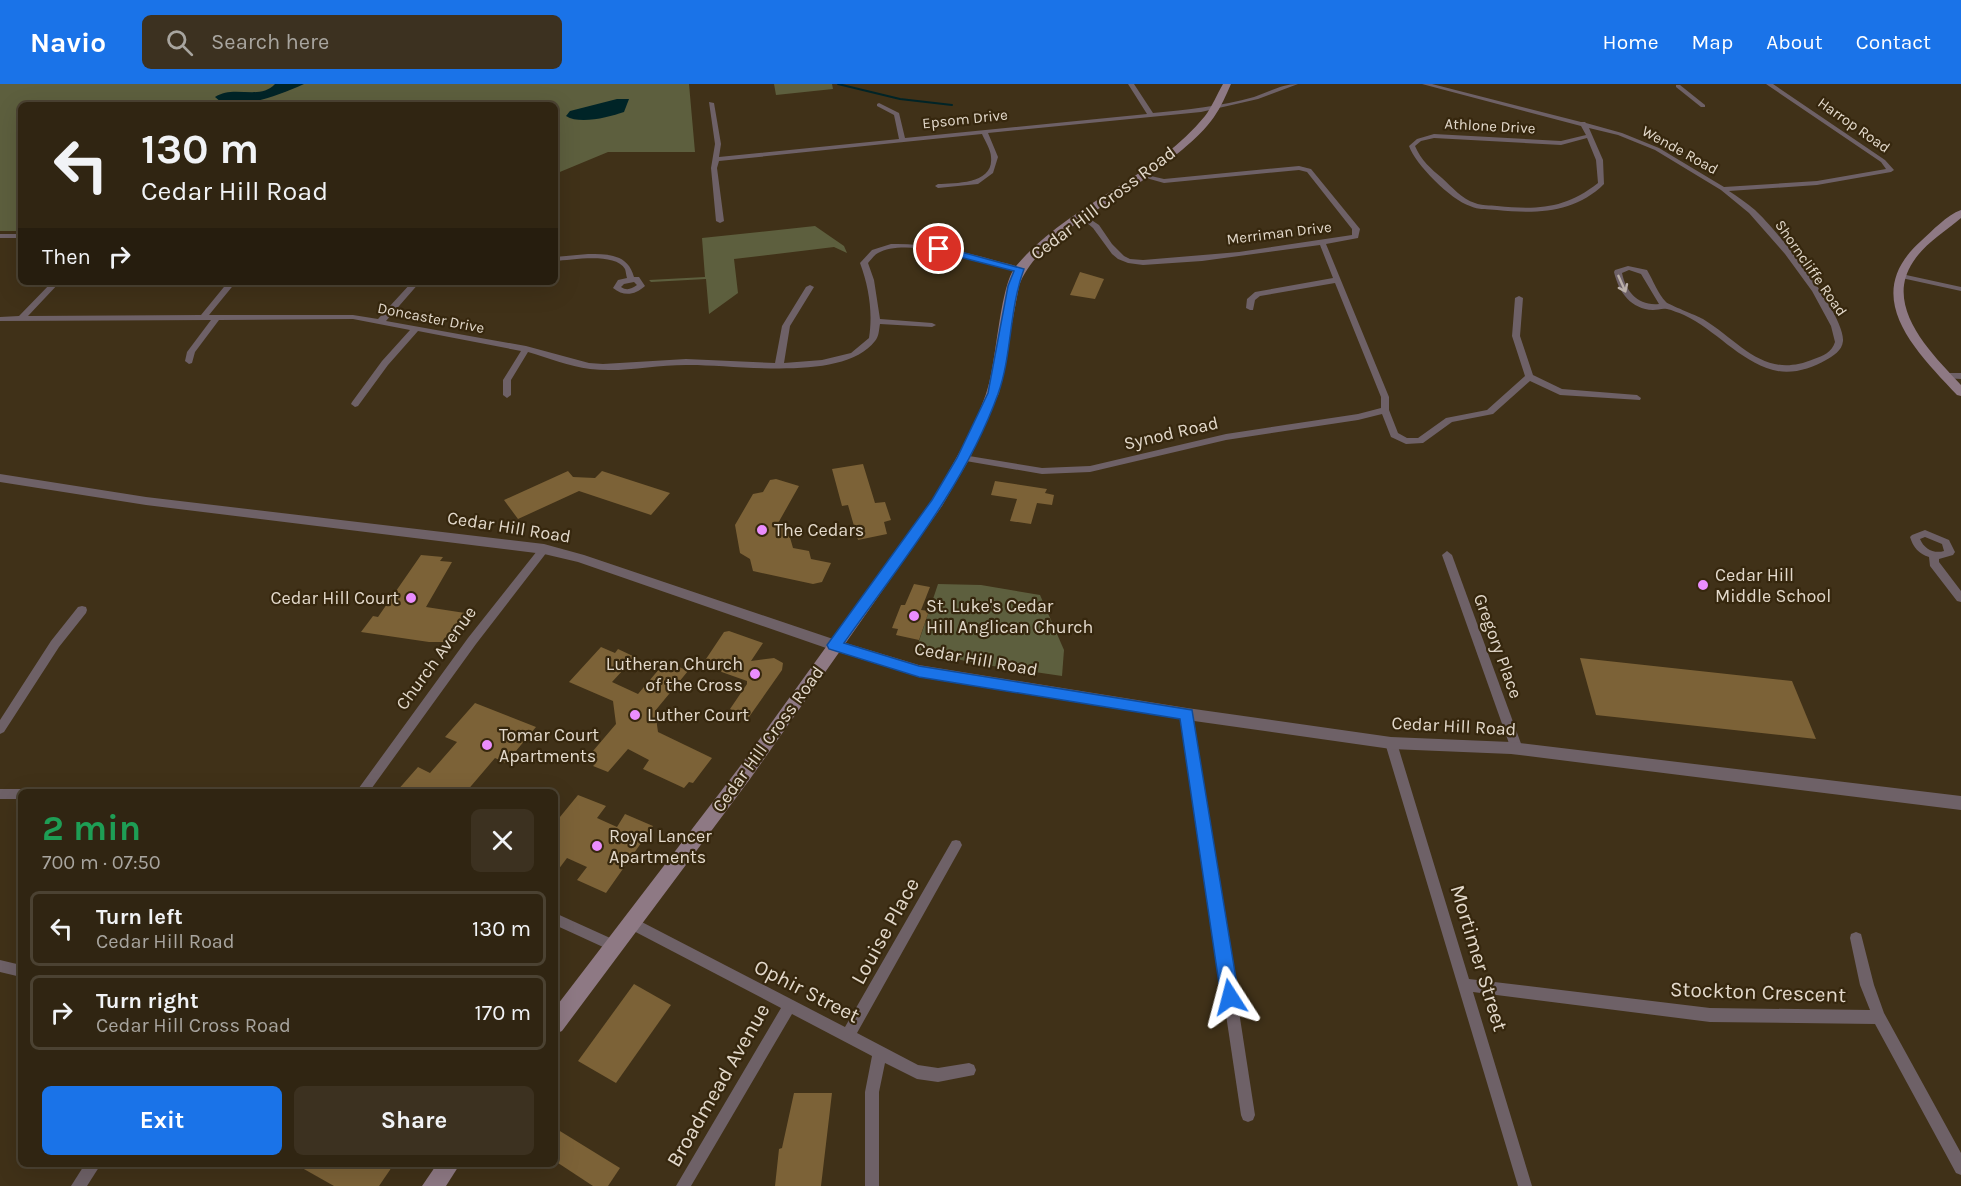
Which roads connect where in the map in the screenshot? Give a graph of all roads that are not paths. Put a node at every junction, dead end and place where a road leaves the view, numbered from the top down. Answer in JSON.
{"nodes":[{"id":1,"x":1131,"y":84,"type":"edge"},
{"id":2,"x":1227,"y":84,"type":"edge"},
{"id":3,"x":1295,"y":84,"type":"edge"},
{"id":4,"x":1425,"y":84,"type":"edge"},
{"id":5,"x":1692,"y":84,"type":"edge"},
{"id":6,"x":1769,"y":84,"type":"edge"},
{"id":7,"x":1676,"y":85,"type":"edge"},
{"id":8,"x":711,"y":103,"type":"dead end"},
{"id":9,"x":879,"y":105,"type":"dead end"},
{"id":10,"x":1703,"y":106,"type":"dead end"},
{"id":11,"x":1216,"y":107,"type":"junction"},
{"id":12,"x":1150,"y":114,"type":"junction"},
{"id":13,"x":1583,"y":123,"type":"junction"},
{"id":14,"x":984,"y":130,"type":"junction"},
{"id":15,"x":1590,"y":136,"type":"junction"},
{"id":16,"x":902,"y":139,"type":"junction"},
{"id":17,"x":717,"y":159,"type":"junction"},
{"id":18,"x":1891,"y":170,"type":"joint"},
{"id":19,"x":1142,"y":177,"type":"junction"},
{"id":20,"x":938,"y":186,"type":"dead end"},
{"id":21,"x":1723,"y":189,"type":"junction"},
{"id":22,"x":1961,"y":213,"type":"edge"},
{"id":23,"x":1083,"y":217,"type":"junction"},
{"id":24,"x":720,"y":221,"type":"dead end"},
{"id":25,"x":0,"y":236,"type":"edge"},
{"id":26,"x":18,"y":236,"type":"edge"},
{"id":27,"x":1322,"y":242,"type":"junction"},
{"id":28,"x":558,"y":259,"type":"edge"},
{"id":29,"x":1019,"y":269,"type":"junction"},
{"id":30,"x":1900,"y":275,"type":"junction"},
{"id":31,"x":631,"y":279,"type":"dead end"},
{"id":32,"x":1336,"y":280,"type":"junction"},
{"id":33,"x":53,"y":285,"type":"edge"},
{"id":34,"x":230,"y":285,"type":"edge"},
{"id":35,"x":413,"y":285,"type":"edge"},
{"id":36,"x":810,"y":287,"type":"dead end"},
{"id":37,"x":1961,"y":289,"type":"edge"},
{"id":38,"x":1519,"y":298,"type":"dead end"},
{"id":39,"x":1664,"y":306,"type":"junction"},
{"id":40,"x":1250,"y":308,"type":"dead end"},
{"id":41,"x":204,"y":317,"type":"junction"},
{"id":42,"x":217,"y":317,"type":"junction"},
{"id":43,"x":22,"y":318,"type":"junction"},
{"id":44,"x":0,"y":319,"type":"edge"},
{"id":45,"x":380,"y":321,"type":"junction"},
{"id":46,"x":876,"y":321,"type":"junction"},
{"id":47,"x":932,"y":325,"type":"dead end"},
{"id":48,"x":414,"y":330,"type":"junction"},
{"id":49,"x":526,"y":349,"type":"junction"},
{"id":50,"x":189,"y":361,"type":"dead end"},
{"id":51,"x":779,"y":366,"type":"junction"},
{"id":52,"x":1946,"y":376,"type":"junction"},
{"id":53,"x":1961,"y":376,"type":"edge"},
{"id":54,"x":1529,"y":377,"type":"junction"},
{"id":55,"x":1961,"y":392,"type":"edge"},
{"id":56,"x":507,"y":395,"type":"dead end"},
{"id":57,"x":1637,"y":398,"type":"dead end"},
{"id":58,"x":355,"y":404,"type":"dead end"},
{"id":59,"x":1385,"y":410,"type":"junction"},
{"id":60,"x":963,"y":458,"type":"junction"},
{"id":61,"x":2,"y":480,"type":"edge"},
{"id":62,"x":544,"y":549,"type":"junction"},
{"id":63,"x":1446,"y":555,"type":"dead end"},
{"id":64,"x":1934,"y":555,"type":"dead end"},
{"id":65,"x":1961,"y":598,"type":"edge"},
{"id":66,"x":82,"y":610,"type":"dead end"},
{"id":67,"x":834,"y":645,"type":"junction"},
{"id":68,"x":1187,"y":714,"type":"junction"},
{"id":69,"x":0,"y":729,"type":"edge"},
{"id":70,"x":1391,"y":742,"type":"junction"},
{"id":71,"x":1517,"y":749,"type":"junction"},
{"id":72,"x":364,"y":789,"type":"edge"},
{"id":73,"x":0,"y":794,"type":"edge"},
{"id":74,"x":18,"y":794,"type":"edge"},
{"id":75,"x":1961,"y":803,"type":"edge"},
{"id":76,"x":956,"y":845,"type":"dead end"},
{"id":77,"x":558,"y":920,"type":"edge"},
{"id":78,"x":631,"y":923,"type":"junction"},
{"id":79,"x":1856,"y":938,"type":"dead end"},
{"id":80,"x":614,"y":946,"type":"junction"},
{"id":81,"x":0,"y":966,"type":"edge"},
{"id":82,"x":18,"y":970,"type":"edge"},
{"id":83,"x":1465,"y":985,"type":"junction"},
{"id":84,"x":790,"y":1005,"type":"junction"},
{"id":85,"x":1879,"y":1017,"type":"junction"},
{"id":86,"x":558,"y":1020,"type":"edge"},
{"id":87,"x":848,"y":1036,"type":"junction"},
{"id":88,"x":880,"y":1053,"type":"junction"},
{"id":89,"x":969,"y":1070,"type":"dead end"},
{"id":90,"x":1248,"y":1115,"type":"dead end"},
{"id":91,"x":92,"y":1167,"type":"edge"},
{"id":92,"x":448,"y":1167,"type":"edge"},
{"id":93,"x":1961,"y":1168,"type":"edge"},
{"id":94,"x":78,"y":1186,"type":"edge"},
{"id":95,"x":433,"y":1186,"type":"edge"},
{"id":96,"x":683,"y":1186,"type":"edge"},
{"id":97,"x":872,"y":1186,"type":"edge"},
{"id":98,"x":1525,"y":1186,"type":"edge"}],
"edges":[{"from":1,"to":12,"type":"street"},
{"from":2,"to":11,"type":"main road","name":"Cedar Hill Cross Road"},
{"from":3,"to":11,"type":"street","name":"Epsom Drive"},
{"from":4,"to":13,"type":"street","name":"Wende Road"},
{"from":5,"to":7,"type":"street"},
{"from":6,"to":18,"type":"street","name":"Harrop Road"},
{"from":7,"to":10,"type":"street"},
{"from":8,"to":17,"type":"street"},
{"from":9,"to":16,"type":"street"},
{"from":11,"to":12,"type":"street","name":"Epsom Drive"},
{"from":11,"to":19,"type":"main road","name":"Cedar Hill Cross Road"},
{"from":12,"to":14,"type":"street","name":"Epsom Drive"},
{"from":13,"to":15,"type":"street","name":"Athlone Drive"},
{"from":13,"to":21,"type":"street","name":"Wende Road"},
{"from":14,"to":16,"type":"street","name":"Epsom Drive"},
{"from":14,"to":20,"type":"street"},
{"from":15,"to":15,"type":"street","name":"Athlone Drive"},
{"from":16,"to":17,"type":"street","name":"Epsom Drive"},
{"from":17,"to":24,"type":"street"},
{"from":18,"to":21,"type":"street","name":"Wende Road"},
{"from":19,"to":23,"type":"main road","name":"Cedar Hill Cross Road"},
{"from":19,"to":27,"type":"street","name":"Merriman Drive"},
{"from":21,"to":39,"type":"street","name":"Shorncliffe Road"},
{"from":22,"to":30,"type":"main road"},
{"from":23,"to":27,"type":"street","name":"Merriman Drive"},
{"from":23,"to":29,"type":"main road","name":"Cedar Hill Cross Road"},
{"from":25,"to":26,"type":"street"},
{"from":27,"to":32,"type":"street"},
{"from":28,"to":31,"type":"street"},
{"from":29,"to":46,"type":"street"},
{"from":29,"to":60,"type":"main road","name":"Cedar Hill Cross Road"},
{"from":30,"to":37,"type":"street"},
{"from":30,"to":52,"type":"main road"},
{"from":32,"to":40,"type":"street"},
{"from":32,"to":59,"type":"street"},
{"from":33,"to":43,"type":"street"},
{"from":34,"to":41,"type":"street"},
{"from":35,"to":45,"type":"street"},
{"from":36,"to":51,"type":"street"},
{"from":38,"to":54,"type":"street"},
{"from":39,"to":39,"type":"street","one_way":true},
{"from":41,"to":42,"type":"street","name":"Doncaster Drive"},
{"from":41,"to":43,"type":"street","name":"Doncaster Drive"},
{"from":42,"to":45,"type":"street","name":"Doncaster Drive"},
{"from":42,"to":50,"type":"street"},
{"from":43,"to":44,"type":"street","name":"Doncaster Drive"},
{"from":45,"to":48,"type":"street","name":"Doncaster Drive"},
{"from":46,"to":47,"type":"street"},
{"from":46,"to":51,"type":"street","name":"Doncaster Drive"},
{"from":48,"to":49,"type":"street","name":"Doncaster Drive"},
{"from":48,"to":58,"type":"street"},
{"from":49,"to":51,"type":"street","name":"Doncaster Drive"},
{"from":49,"to":56,"type":"street"},
{"from":52,"to":53,"type":"street"},
{"from":52,"to":55,"type":"main road"},
{"from":54,"to":57,"type":"street"},
{"from":54,"to":59,"type":"street"},
{"from":59,"to":60,"type":"street","name":"Synod Road"},
{"from":60,"to":67,"type":"main road","name":"Cedar Hill Cross Road"},
{"from":61,"to":62,"type":"street","name":"Cedar Hill Road"},
{"from":62,"to":67,"type":"street","name":"Cedar Hill Road"},
{"from":62,"to":72,"type":"street","name":"Church Avenue"},
{"from":63,"to":71,"type":"street","name":"Gregory Place"},
{"from":64,"to":65,"type":"street"},
{"from":66,"to":69,"type":"street"},
{"from":67,"to":68,"type":"street","name":"Cedar Hill Road"},
{"from":67,"to":78,"type":"main road","name":"Cedar Hill Cross Road"},
{"from":68,"to":70,"type":"street","name":"Cedar Hill Road"},
{"from":68,"to":90,"type":"street"},
{"from":70,"to":71,"type":"street","name":"Cedar Hill Road"},
{"from":70,"to":83,"type":"street","name":"Mortimer Street"},
{"from":71,"to":75,"type":"street","name":"Cedar Hill Road"},
{"from":73,"to":74,"type":"street"},
{"from":76,"to":87,"type":"street","name":"Louise Place"},
{"from":77,"to":80,"type":"street"},
{"from":78,"to":80,"type":"main road","name":"Cedar Hill Cross Road"},
{"from":78,"to":84,"type":"street","name":"Ophir Street"},
{"from":79,"to":85,"type":"street"},
{"from":80,"to":86,"type":"main road","name":"Cedar Hill Cross Road"},
{"from":81,"to":82,"type":"street"},
{"from":83,"to":85,"type":"street","name":"Stockton Crescent"},
{"from":83,"to":98,"type":"street","name":"Mortimer Street"},
{"from":84,"to":87,"type":"street","name":"Ophir Street"},
{"from":84,"to":96,"type":"street","name":"Broadmead Avenue"},
{"from":85,"to":93,"type":"street"},
{"from":87,"to":88,"type":"street","name":"Ophir Street"},
{"from":88,"to":89,"type":"street","name":"Ophir Street"},
{"from":88,"to":97,"type":"street"},
{"from":91,"to":94,"type":"street"},
{"from":92,"to":95,"type":"main road"}]}
